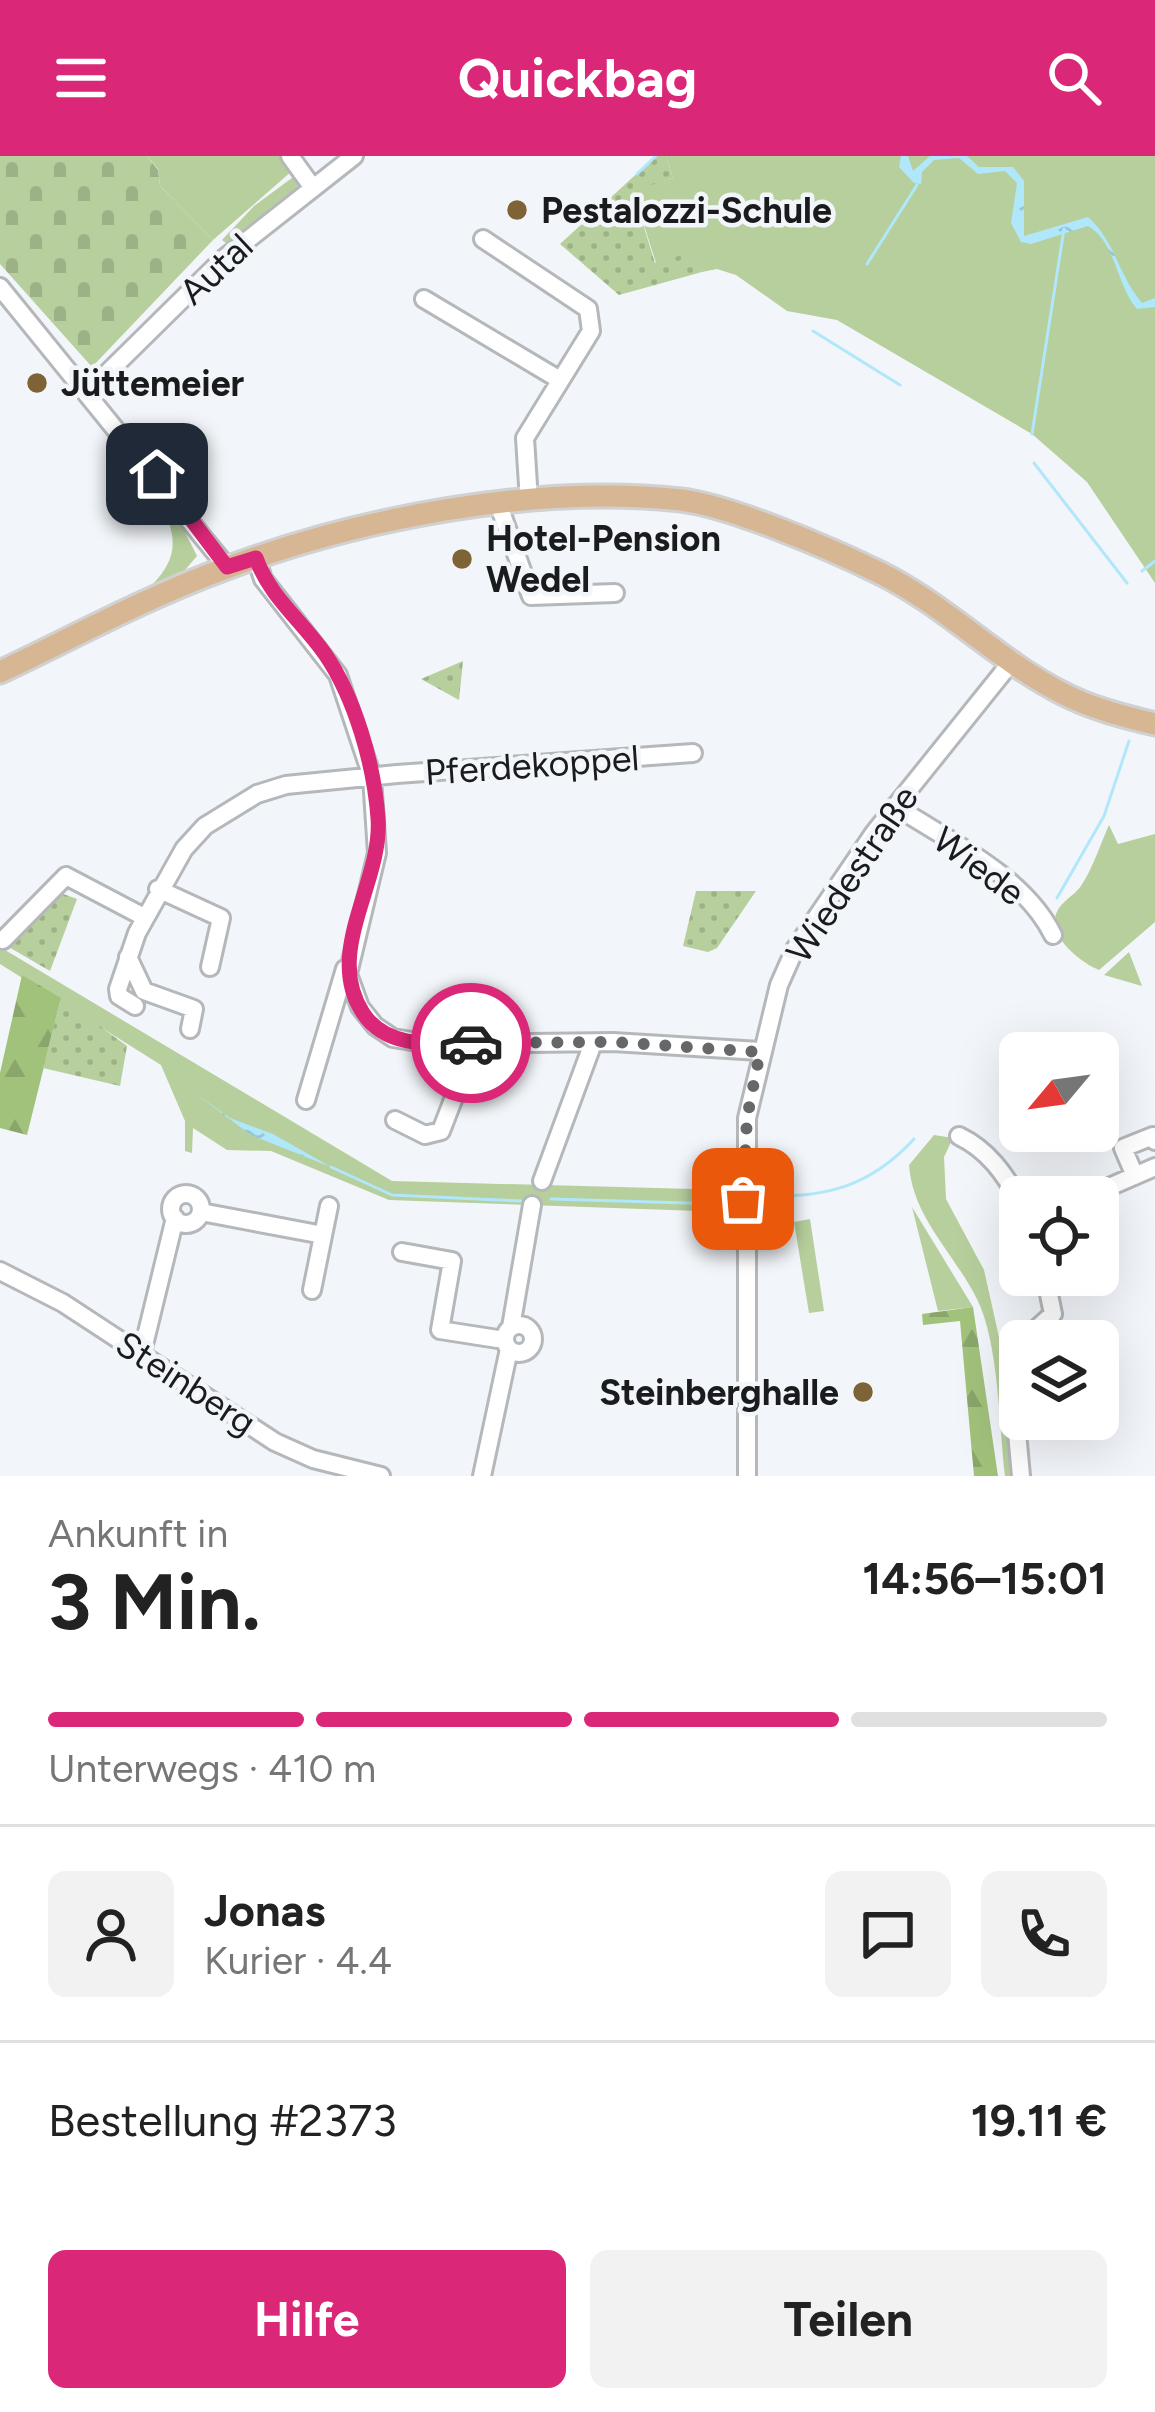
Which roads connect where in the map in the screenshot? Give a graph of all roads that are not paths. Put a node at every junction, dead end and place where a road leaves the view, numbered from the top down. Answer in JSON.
{"nodes":[{"id":1,"x":290,"y":156,"type":"edge"},
{"id":2,"x":354,"y":156,"type":"edge"},
{"id":3,"x":313,"y":188,"type":"junction"},
{"id":4,"x":483,"y":238,"type":"dead end"},
{"id":5,"x":0,"y":287,"type":"edge"},
{"id":6,"x":424,"y":298,"type":"dead end"},
{"id":7,"x":560,"y":380,"type":"junction"},
{"id":8,"x":88,"y":392,"type":"junction"},
{"id":9,"x":529,"y":501,"type":"junction"},
{"id":10,"x":498,"y":503,"type":"junction"},
{"id":11,"x":256,"y":558,"type":"junction"},
{"id":12,"x":227,"y":567,"type":"junction"},
{"id":13,"x":615,"y":593,"type":"dead end"},
{"id":14,"x":1013,"y":660,"type":"junction"},
{"id":15,"x":3,"y":665,"type":"edge"},
{"id":16,"x":1155,"y":724,"type":"edge"},
{"id":17,"x":693,"y":753,"type":"dead end"},
{"id":18,"x":372,"y":778,"type":"junction"},
{"id":19,"x":895,"y":806,"type":"junction"},
{"id":20,"x":158,"y":889,"type":"junction"},
{"id":21,"x":144,"y":917,"type":"junction"},
{"id":22,"x":1053,"y":935,"type":"dead end"},
{"id":23,"x":3,"y":940,"type":"dead end"},
{"id":24,"x":128,"y":957,"type":"junction"},
{"id":25,"x":348,"y":957,"type":"junction"},
{"id":26,"x":210,"y":967,"type":"dead end"},
{"id":27,"x":136,"y":1005,"type":"junction"},
{"id":28,"x":190,"y":1029,"type":"dead end"},
{"id":29,"x":475,"y":1043,"type":"junction"},
{"id":30,"x":593,"y":1043,"type":"junction"},
{"id":31,"x":760,"y":1052,"type":"junction"},
{"id":32,"x":306,"y":1100,"type":"dead end"},
{"id":33,"x":395,"y":1120,"type":"dead end"},
{"id":34,"x":959,"y":1136,"type":"dead end"},
{"id":35,"x":1155,"y":1141,"type":"edge"},
{"id":36,"x":1155,"y":1167,"type":"edge"},
{"id":37,"x":1004,"y":1176,"type":"edge"},
{"id":38,"x":1135,"y":1176,"type":"junction"},
{"id":39,"x":542,"y":1181,"type":"dead end"},
{"id":40,"x":1119,"y":1183,"type":"edge"},
{"id":41,"x":532,"y":1205,"type":"dead end"},
{"id":42,"x":329,"y":1206,"type":"dead end"},
{"id":43,"x":323,"y":1235,"type":"junction"},
{"id":44,"x":402,"y":1252,"type":"dead end"},
{"id":45,"x":0,"y":1271,"type":"edge"},
{"id":46,"x":312,"y":1290,"type":"dead end"},
{"id":47,"x":508,"y":1339,"type":"junction"},
{"id":48,"x":142,"y":1353,"type":"junction"},
{"id":49,"x":1018,"y":1440,"type":"edge"},
{"id":50,"x":381,"y":1476,"type":"edge"},
{"id":51,"x":482,"y":1476,"type":"edge"},
{"id":52,"x":747,"y":1476,"type":"edge"},
{"id":53,"x":1021,"y":1476,"type":"edge"}],
"edges":[{"from":1,"to":3,"type":"street"},
{"from":2,"to":3,"type":"street","name":"Autal"},
{"from":3,"to":8,"type":"street","name":"Autal"},
{"from":4,"to":7,"type":"street"},
{"from":5,"to":8,"type":"street"},
{"from":6,"to":7,"type":"street"},
{"from":7,"to":9,"type":"street"},
{"from":8,"to":12,"type":"street"},
{"from":9,"to":10,"type":"main road"},
{"from":9,"to":14,"type":"main road"},
{"from":10,"to":11,"type":"main road"},
{"from":10,"to":13,"type":"street"},
{"from":11,"to":12,"type":"main road"},
{"from":11,"to":18,"type":"street"},
{"from":12,"to":15,"type":"main road"},
{"from":14,"to":16,"type":"main road"},
{"from":14,"to":19,"type":"street","name":"Wiedestraße"},
{"from":17,"to":18,"type":"street","name":"Pferdekoppel"},
{"from":18,"to":20,"type":"street","name":"Pferdekoppel"},
{"from":18,"to":25,"type":"street"},
{"from":19,"to":22,"type":"street","name":"Wiede"},
{"from":19,"to":31,"type":"street","name":"Wiedestraße"},
{"from":20,"to":21,"type":"street","name":"Pferdekoppel"},
{"from":20,"to":26,"type":"street"},
{"from":21,"to":23,"type":"street"},
{"from":21,"to":24,"type":"street","name":"Pferdekoppel"},
{"from":24,"to":27,"type":"street"},
{"from":24,"to":27,"type":"street"},
{"from":25,"to":29,"type":"street"},
{"from":25,"to":32,"type":"street"},
{"from":27,"to":28,"type":"street"},
{"from":29,"to":30,"type":"street"},
{"from":29,"to":33,"type":"street"},
{"from":30,"to":31,"type":"street"},
{"from":30,"to":39,"type":"street"},
{"from":31,"to":52,"type":"street","name":"Wiedestraße"},
{"from":34,"to":37,"type":"street"},
{"from":35,"to":38,"type":"street"},
{"from":36,"to":38,"type":"street"},
{"from":38,"to":40,"type":"street"},
{"from":41,"to":47,"type":"street"},
{"from":42,"to":43,"type":"street"},
{"from":43,"to":46,"type":"street"},
{"from":43,"to":48,"type":"street"},
{"from":44,"to":47,"type":"street"},
{"from":45,"to":48,"type":"street","name":"Steinberg"},
{"from":47,"to":51,"type":"street"},
{"from":48,"to":50,"type":"street","name":"Steinberg"},
{"from":49,"to":53,"type":"street"}]}
